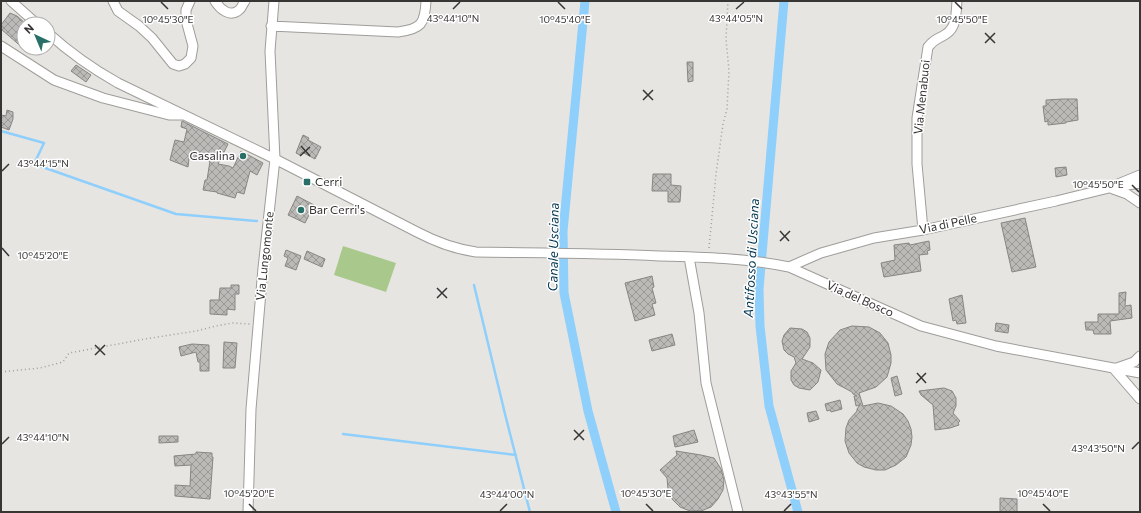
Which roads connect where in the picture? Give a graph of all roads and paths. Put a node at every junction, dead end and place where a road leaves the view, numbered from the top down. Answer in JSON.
{"nodes":[{"id":1,"x":11,"y":1,"type":"edge"},
{"id":2,"x":113,"y":1,"type":"edge"},
{"id":3,"x":190,"y":1,"type":"edge"},
{"id":4,"x":215,"y":1,"type":"edge"},
{"id":5,"x":245,"y":1,"type":"edge"},
{"id":6,"x":274,"y":1,"type":"edge"},
{"id":7,"x":426,"y":1,"type":"edge"},
{"id":8,"x":728,"y":1,"type":"edge"},
{"id":9,"x":957,"y":1,"type":"edge"},
{"id":10,"x":28,"y":16,"type":"edge"},
{"id":11,"x":271,"y":26,"type":"junction"},
{"id":12,"x":56,"y":40,"type":"edge"},
{"id":13,"x":1,"y":46,"type":"edge"},
{"id":14,"x":185,"y":116,"type":"junction"},
{"id":15,"x":275,"y":158,"type":"junction"},
{"id":16,"x":1139,"y":177,"type":"edge"},
{"id":17,"x":1109,"y":188,"type":"junction"},
{"id":18,"x":1140,"y":203,"type":"edge"},
{"id":19,"x":923,"y":230,"type":"junction"},
{"id":20,"x":690,"y":257,"type":"junction"},
{"id":21,"x":708,"y":258,"type":"junction"},
{"id":22,"x":789,"y":267,"type":"junction"},
{"id":23,"x":258,"y":324,"type":"junction"},
{"id":24,"x":1140,"y":356,"type":"edge"},
{"id":25,"x":1114,"y":369,"type":"junction"},
{"id":26,"x":1,"y":372,"type":"edge"},
{"id":27,"x":1140,"y":373,"type":"edge"},
{"id":28,"x":1140,"y":399,"type":"edge"},
{"id":29,"x":248,"y":512,"type":"edge"},
{"id":30,"x":738,"y":512,"type":"edge"}],
"edges":[{"from":1,"to":10,"type":"street"},
{"from":2,"to":3,"type":"street"},
{"from":4,"to":5,"type":"street"},
{"from":6,"to":11,"type":"street","name":"Via Lungomonte"},
{"from":7,"to":11,"type":"street"},
{"from":8,"to":21,"type":"path"},
{"from":9,"to":19,"type":"street","name":"Via Menabuoi"},
{"from":11,"to":15,"type":"street","name":"Via Lungomonte"},
{"from":12,"to":14,"type":"street","name":"Via del Bosco"},
{"from":13,"to":14,"type":"street"},
{"from":14,"to":15,"type":"street","name":"Via del Bosco"},
{"from":15,"to":20,"type":"street","name":"Via del Bosco"},
{"from":15,"to":23,"type":"street","name":"Via Lungomonte"},
{"from":16,"to":17,"type":"street","name":"Via di Pelle"},
{"from":17,"to":18,"type":"street"},
{"from":17,"to":19,"type":"street","name":"Via di Pelle"},
{"from":19,"to":22,"type":"street","name":"Via di Pelle"},
{"from":20,"to":21,"type":"street","name":"Via del Bosco"},
{"from":20,"to":30,"type":"street"},
{"from":21,"to":22,"type":"street","name":"Via del Bosco"},
{"from":22,"to":25,"type":"street","name":"Via del Bosco"},
{"from":23,"to":26,"type":"path"},
{"from":23,"to":29,"type":"street","name":"Via Lungomonte"},
{"from":24,"to":25,"type":"street"},
{"from":25,"to":27,"type":"street","name":"Via del Bosco"},
{"from":25,"to":28,"type":"street"}]}
